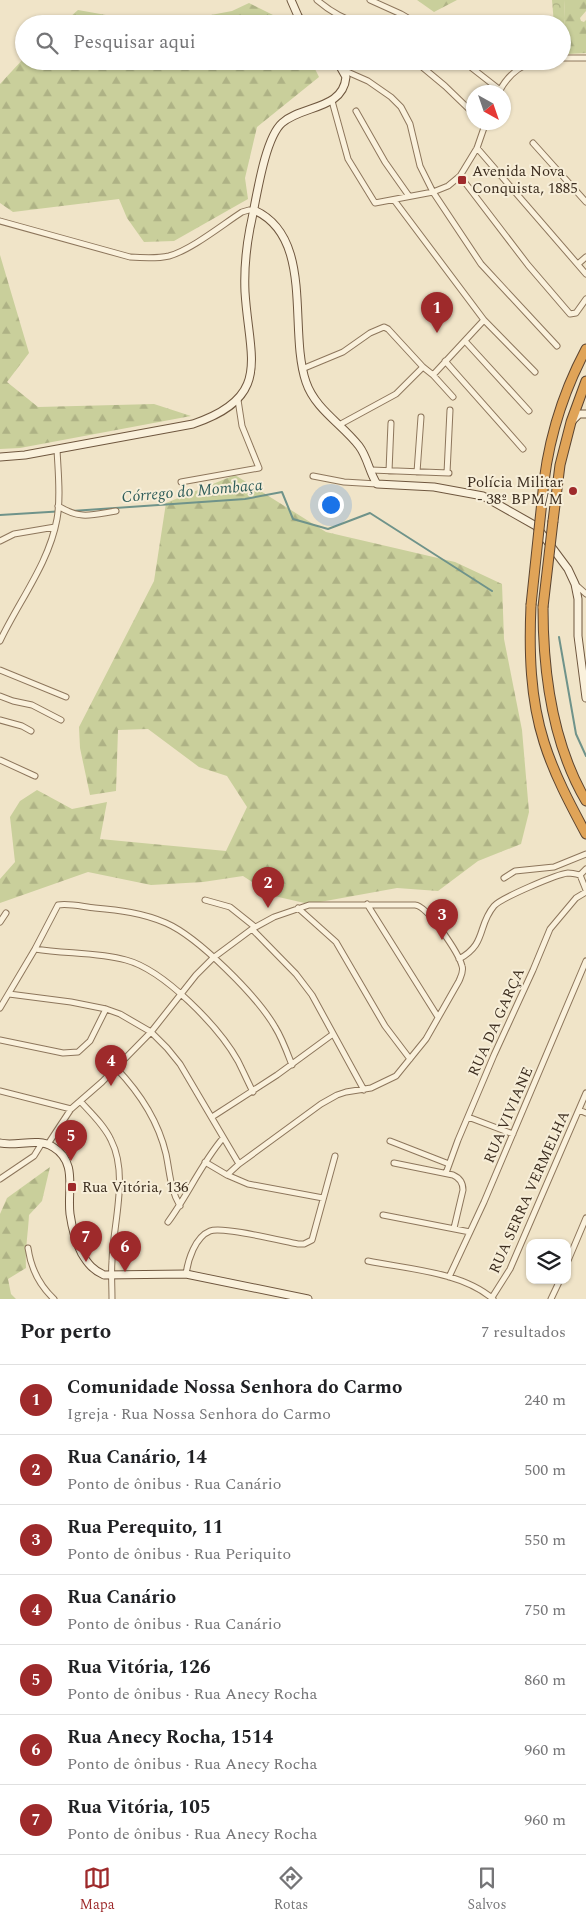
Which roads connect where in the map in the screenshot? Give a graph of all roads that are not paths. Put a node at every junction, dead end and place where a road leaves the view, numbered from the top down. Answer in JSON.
{"nodes":[{"id":1,"x":291,"y":0,"type":"edge"},
{"id":2,"x":317,"y":0,"type":"edge"},
{"id":3,"x":370,"y":0,"type":"edge"},
{"id":4,"x":298,"y":15,"type":"edge"},
{"id":5,"x":337,"y":15,"type":"edge"},
{"id":6,"x":403,"y":15,"type":"edge"},
{"id":7,"x":571,"y":58,"type":"edge"},
{"id":8,"x":586,"y":58,"type":"edge"},
{"id":9,"x":343,"y":70,"type":"joint"},
{"id":10,"x":425,"y":70,"type":"edge"},
{"id":11,"x":474,"y":70,"type":"edge"},
{"id":12,"x":515,"y":70,"type":"edge"},
{"id":13,"x":492,"y":85,"type":"edge"},
{"id":14,"x":503,"y":85,"type":"edge"},
{"id":15,"x":332,"y":101,"type":"junction"},
{"id":16,"x":466,"y":106,"type":"edge"},
{"id":17,"x":356,"y":111,"type":"dead end"},
{"id":18,"x":482,"y":130,"type":"edge"},
{"id":19,"x":533,"y":143,"type":"dead end"},
{"id":20,"x":477,"y":148,"type":"junction"},
{"id":21,"x":460,"y":176,"type":"junction"},
{"id":22,"x":433,"y":192,"type":"junction"},
{"id":23,"x":409,"y":196,"type":"junction"},
{"id":24,"x":394,"y":200,"type":"junction"},
{"id":25,"x":586,"y":202,"type":"edge"},
{"id":26,"x":254,"y":210,"type":"junction"},
{"id":27,"x":0,"y":221,"type":"edge"},
{"id":28,"x":586,"y":258,"type":"edge"},
{"id":29,"x":578,"y":264,"type":"junction"},
{"id":30,"x":586,"y":274,"type":"edge"},
{"id":31,"x":586,"y":299,"type":"edge"},
{"id":32,"x":484,"y":320,"type":"junction"},
{"id":33,"x":464,"y":341,"type":"junction"},
{"id":34,"x":557,"y":346,"type":"dead end"},
{"id":35,"x":586,"y":350,"type":"edge"},
{"id":36,"x":445,"y":361,"type":"junction"},
{"id":37,"x":423,"y":367,"type":"junction"},
{"id":38,"x":302,"y":369,"type":"junction"},
{"id":39,"x":535,"y":372,"type":"dead end"},
{"id":40,"x":432,"y":374,"type":"junction"},
{"id":41,"x":586,"y":381,"type":"edge"},
{"id":42,"x":453,"y":397,"type":"dead end"},
{"id":43,"x":238,"y":400,"type":"junction"},
{"id":44,"x":450,"y":410,"type":"dead end"},
{"id":45,"x":528,"y":410,"type":"dead end"},
{"id":46,"x":586,"y":414,"type":"edge"},
{"id":47,"x":421,"y":417,"type":"dead end"},
{"id":48,"x":571,"y":422,"type":"junction"},
{"id":49,"x":391,"y":423,"type":"dead end"},
{"id":50,"x":339,"y":425,"type":"junction"},
{"id":51,"x":523,"y":449,"type":"dead end"},
{"id":52,"x":57,"y":450,"type":"junction"},
{"id":53,"x":0,"y":457,"type":"edge"},
{"id":54,"x":371,"y":470,"type":"junction"},
{"id":55,"x":389,"y":471,"type":"junction"},
{"id":56,"x":417,"y":472,"type":"junction"},
{"id":57,"x":313,"y":476,"type":"dead end"},
{"id":58,"x":181,"y":482,"type":"dead end"},
{"id":59,"x":377,"y":484,"type":"junction"},
{"id":60,"x":58,"y":506,"type":"junction"},
{"id":61,"x":116,"y":511,"type":"dead end"},
{"id":62,"x":55,"y":527,"type":"junction"},
{"id":63,"x":0,"y":541,"type":"edge"},
{"id":64,"x":575,"y":584,"type":"junction"},
{"id":65,"x":586,"y":594,"type":"edge"},
{"id":66,"x":586,"y":608,"type":"edge"},
{"id":67,"x":577,"y":611,"type":"junction"},
{"id":68,"x":0,"y":640,"type":"edge"},
{"id":69,"x":0,"y":670,"type":"edge"},
{"id":70,"x":0,"y":696,"type":"edge"},
{"id":71,"x":66,"y":697,"type":"dead end"},
{"id":72,"x":586,"y":698,"type":"edge"},
{"id":73,"x":0,"y":720,"type":"edge"},
{"id":74,"x":61,"y":720,"type":"dead end"},
{"id":75,"x":31,"y":731,"type":"dead end"},
{"id":76,"x":0,"y":760,"type":"edge"},
{"id":77,"x":35,"y":776,"type":"dead end"},
{"id":78,"x":586,"y":801,"type":"edge"},
{"id":79,"x":586,"y":834,"type":"edge"},
{"id":80,"x":586,"y":854,"type":"edge"},
{"id":81,"x":586,"y":869,"type":"edge"},
{"id":82,"x":580,"y":875,"type":"junction"},
{"id":83,"x":504,"y":878,"type":"dead end"},
{"id":84,"x":586,"y":891,"type":"edge"},
{"id":85,"x":205,"y":900,"type":"dead end"},
{"id":86,"x":368,"y":904,"type":"junction"},
{"id":87,"x":298,"y":908,"type":"junction"},
{"id":88,"x":6,"y":913,"type":"dead end"},
{"id":89,"x":0,"y":922,"type":"edge"},
{"id":90,"x":253,"y":928,"type":"junction"},
{"id":91,"x":35,"y":949,"type":"junction"},
{"id":92,"x":213,"y":958,"type":"junction"},
{"id":93,"x":459,"y":959,"type":"junction"},
{"id":94,"x":586,"y":961,"type":"edge"},
{"id":95,"x":583,"y":975,"type":"edge"},
{"id":96,"x":9,"y":994,"type":"junction"},
{"id":97,"x":180,"y":995,"type":"junction"},
{"id":98,"x":0,"y":1008,"type":"edge"},
{"id":99,"x":106,"y":1009,"type":"junction"},
{"id":100,"x":438,"y":1017,"type":"junction"},
{"id":101,"x":151,"y":1032,"type":"junction"},
{"id":102,"x":333,"y":1034,"type":"junction"},
{"id":103,"x":0,"y":1040,"type":"edge"},
{"id":104,"x":410,"y":1059,"type":"junction"},
{"id":105,"x":292,"y":1065,"type":"junction"},
{"id":106,"x":116,"y":1068,"type":"junction"},
{"id":107,"x":364,"y":1090,"type":"junction"},
{"id":108,"x":0,"y":1091,"type":"edge"},
{"id":109,"x":253,"y":1092,"type":"junction"},
{"id":110,"x":586,"y":1093,"type":"edge"},
{"id":111,"x":80,"y":1101,"type":"junction"},
{"id":112,"x":71,"y":1109,"type":"junction"},
{"id":113,"x":579,"y":1110,"type":"junction"},
{"id":114,"x":586,"y":1113,"type":"edge"},
{"id":115,"x":212,"y":1117,"type":"junction"},
{"id":116,"x":468,"y":1117,"type":"junction"},
{"id":117,"x":513,"y":1134,"type":"junction"},
{"id":118,"x":223,"y":1138,"type":"junction"},
{"id":119,"x":390,"y":1141,"type":"dead end"},
{"id":120,"x":0,"y":1143,"type":"edge"},
{"id":121,"x":45,"y":1144,"type":"junction"},
{"id":122,"x":335,"y":1156,"type":"dead end"},
{"id":123,"x":205,"y":1162,"type":"junction"},
{"id":124,"x":394,"y":1163,"type":"dead end"},
{"id":125,"x":239,"y":1164,"type":"junction"},
{"id":126,"x":449,"y":1164,"type":"junction"},
{"id":127,"x":446,"y":1173,"type":"junction"},
{"id":128,"x":227,"y":1175,"type":"junction"},
{"id":129,"x":0,"y":1179,"type":"edge"},
{"id":130,"x":323,"y":1198,"type":"junction"},
{"id":131,"x":180,"y":1206,"type":"junction"},
{"id":132,"x":384,"y":1215,"type":"dead end"},
{"id":133,"x":586,"y":1218,"type":"edge"},
{"id":134,"x":168,"y":1222,"type":"dead end"},
{"id":135,"x":454,"y":1228,"type":"junction"},
{"id":136,"x":470,"y":1232,"type":"junction"},
{"id":137,"x":28,"y":1248,"type":"dead end"},
{"id":138,"x":571,"y":1254,"type":"edge"},
{"id":139,"x":368,"y":1261,"type":"dead end"},
{"id":140,"x":186,"y":1274,"type":"junction"},
{"id":141,"x":112,"y":1275,"type":"junction"},
{"id":142,"x":449,"y":1277,"type":"junction"},
{"id":143,"x":558,"y":1284,"type":"edge"},
{"id":144,"x":554,"y":1293,"type":"junction"},
{"id":145,"x":54,"y":1299,"type":"edge"},
{"id":146,"x":112,"y":1299,"type":"edge"},
{"id":147,"x":305,"y":1299,"type":"edge"},
{"id":148,"x":492,"y":1299,"type":"edge"},
{"id":149,"x":551,"y":1299,"type":"edge"},
{"id":150,"x":560,"y":1299,"type":"edge"}],
"edges":[{"from":1,"to":4,"type":"main road"},
{"from":2,"to":5,"type":"street"},
{"from":3,"to":6,"type":"street"},
{"from":7,"to":8,"type":"street"},
{"from":9,"to":15,"type":"main road"},
{"from":9,"to":22,"type":"street"},
{"from":10,"to":16,"type":"street"},
{"from":11,"to":13,"type":"street"},
{"from":12,"to":14,"type":"street"},
{"from":15,"to":24,"type":"street"},
{"from":15,"to":26,"type":"main road"},
{"from":17,"to":23,"type":"street"},
{"from":18,"to":20,"type":"street"},
{"from":19,"to":25,"type":"street"},
{"from":20,"to":21,"type":"street"},
{"from":20,"to":29,"type":"street"},
{"from":21,"to":22,"type":"street"},
{"from":21,"to":31,"type":"street"},
{"from":22,"to":23,"type":"street"},
{"from":22,"to":34,"type":"street"},
{"from":23,"to":24,"type":"street"},
{"from":24,"to":32,"type":"street"},
{"from":26,"to":27,"type":"street"},
{"from":26,"to":38,"type":"main road"},
{"from":26,"to":43,"type":"main road"},
{"from":28,"to":29,"type":"street"},
{"from":29,"to":30,"type":"street"},
{"from":32,"to":33,"type":"street"},
{"from":32,"to":39,"type":"street"},
{"from":33,"to":36,"type":"street"},
{"from":33,"to":45,"type":"street"},
{"from":35,"to":79,"type":"highway","bridge":true},
{"from":36,"to":40,"type":"street"},
{"from":36,"to":51,"type":"street"},
{"from":37,"to":38,"type":"street"},
{"from":37,"to":40,"type":"street"},
{"from":37,"to":50,"type":"street"},
{"from":38,"to":50,"type":"main road"},
{"from":40,"to":42,"type":"street"},
{"from":41,"to":48,"type":"highway"},
{"from":43,"to":52,"type":"main road"},
{"from":43,"to":58,"type":"street"},
{"from":44,"to":56,"type":"street"},
{"from":46,"to":48,"type":"main road"},
{"from":47,"to":56,"type":"street"},
{"from":48,"to":78,"type":"highway","bridge":true},
{"from":49,"to":55,"type":"street"},
{"from":50,"to":54,"type":"main road"},
{"from":52,"to":53,"type":"main road"},
{"from":52,"to":60,"type":"street"},
{"from":54,"to":55,"type":"street"},
{"from":54,"to":59,"type":"main road"},
{"from":55,"to":56,"type":"street"},
{"from":57,"to":59,"type":"street"},
{"from":59,"to":64,"type":"main road"},
{"from":60,"to":61,"type":"street"},
{"from":60,"to":62,"type":"street"},
{"from":62,"to":63,"type":"street"},
{"from":62,"to":68,"type":"street"},
{"from":64,"to":65,"type":"street"},
{"from":64,"to":67,"type":"main road"},
{"from":66,"to":67,"type":"main road"},
{"from":67,"to":72,"type":"main road"},
{"from":69,"to":71,"type":"street"},
{"from":70,"to":74,"type":"street"},
{"from":73,"to":75,"type":"street"},
{"from":76,"to":77,"type":"street"},
{"from":80,"to":83,"type":"street"},
{"from":81,"to":82,"type":"street"},
{"from":82,"to":84,"type":"street"},
{"from":82,"to":93,"type":"street"},
{"from":84,"to":116,"type":"street","name":"RUA DA GARÇA"},
{"from":85,"to":90,"type":"street"},
{"from":86,"to":87,"type":"street"},
{"from":86,"to":93,"type":"street"},
{"from":86,"to":100,"type":"street"},
{"from":87,"to":90,"type":"street"},
{"from":87,"to":104,"type":"street"},
{"from":88,"to":89,"type":"street"},
{"from":90,"to":92,"type":"street"},
{"from":90,"to":102,"type":"street"},
{"from":91,"to":92,"type":"street"},
{"from":91,"to":96,"type":"street"},
{"from":91,"to":97,"type":"street"},
{"from":92,"to":97,"type":"street"},
{"from":92,"to":105,"type":"street"},
{"from":93,"to":100,"type":"street"},
{"from":94,"to":95,"type":"street","name":"RUA VIVIANE"},
{"from":95,"to":117,"type":"street","name":"RUA VIVIANE"},
{"from":96,"to":98,"type":"street"},
{"from":96,"to":99,"type":"street"},
{"from":97,"to":101,"type":"street"},
{"from":97,"to":109,"type":"street"},
{"from":99,"to":101,"type":"street"},
{"from":99,"to":103,"type":"street"},
{"from":100,"to":104,"type":"street"},
{"from":101,"to":106,"type":"street"},
{"from":101,"to":115,"type":"street"},
{"from":102,"to":105,"type":"street"},
{"from":102,"to":107,"type":"street"},
{"from":104,"to":107,"type":"street"},
{"from":105,"to":109,"type":"street"},
{"from":106,"to":111,"type":"street"},
{"from":106,"to":131,"type":"street"},
{"from":107,"to":125,"type":"street"},
{"from":108,"to":112,"type":"street"},
{"from":109,"to":115,"type":"street"},
{"from":110,"to":113,"type":"street","name":"RUA SERRA VERMELHA"},
{"from":111,"to":112,"type":"street"},
{"from":111,"to":141,"type":"street"},
{"from":112,"to":121,"type":"street"},
{"from":113,"to":114,"type":"street"},
{"from":113,"to":148,"type":"street","name":"RUA SERRA VERMELHA"},
{"from":115,"to":118,"type":"street"},
{"from":116,"to":117,"type":"street"},
{"from":116,"to":126,"type":"street","name":"RUA DA GARÇA"},
{"from":117,"to":136,"type":"street","name":"RUA VIVIANE"},
{"from":118,"to":123,"type":"street"},
{"from":118,"to":125,"type":"street"},
{"from":119,"to":126,"type":"street"},
{"from":120,"to":121,"type":"main road"},
{"from":121,"to":129,"type":"street"},
{"from":121,"to":141,"type":"main road"},
{"from":122,"to":130,"type":"street"},
{"from":123,"to":128,"type":"street"},
{"from":123,"to":131,"type":"street"},
{"from":124,"to":127,"type":"street"},
{"from":125,"to":128,"type":"street"},
{"from":126,"to":127,"type":"street","name":"RUA DA GARÇA"},
{"from":127,"to":135,"type":"street"},
{"from":128,"to":130,"type":"street"},
{"from":130,"to":140,"type":"street"},
{"from":131,"to":134,"type":"street"},
{"from":132,"to":135,"type":"street"},
{"from":133,"to":138,"type":"street"},
{"from":135,"to":136,"type":"street"},
{"from":136,"to":142,"type":"street","name":"RUA VIVIANE"},
{"from":137,"to":145,"type":"street"},
{"from":139,"to":142,"type":"street"},
{"from":140,"to":141,"type":"main road"},
{"from":140,"to":147,"type":"main road"},
{"from":141,"to":146,"type":"street"},
{"from":142,"to":148,"type":"street"},
{"from":143,"to":144,"type":"street"},
{"from":144,"to":149,"type":"street"},
{"from":144,"to":150,"type":"street"}]}
